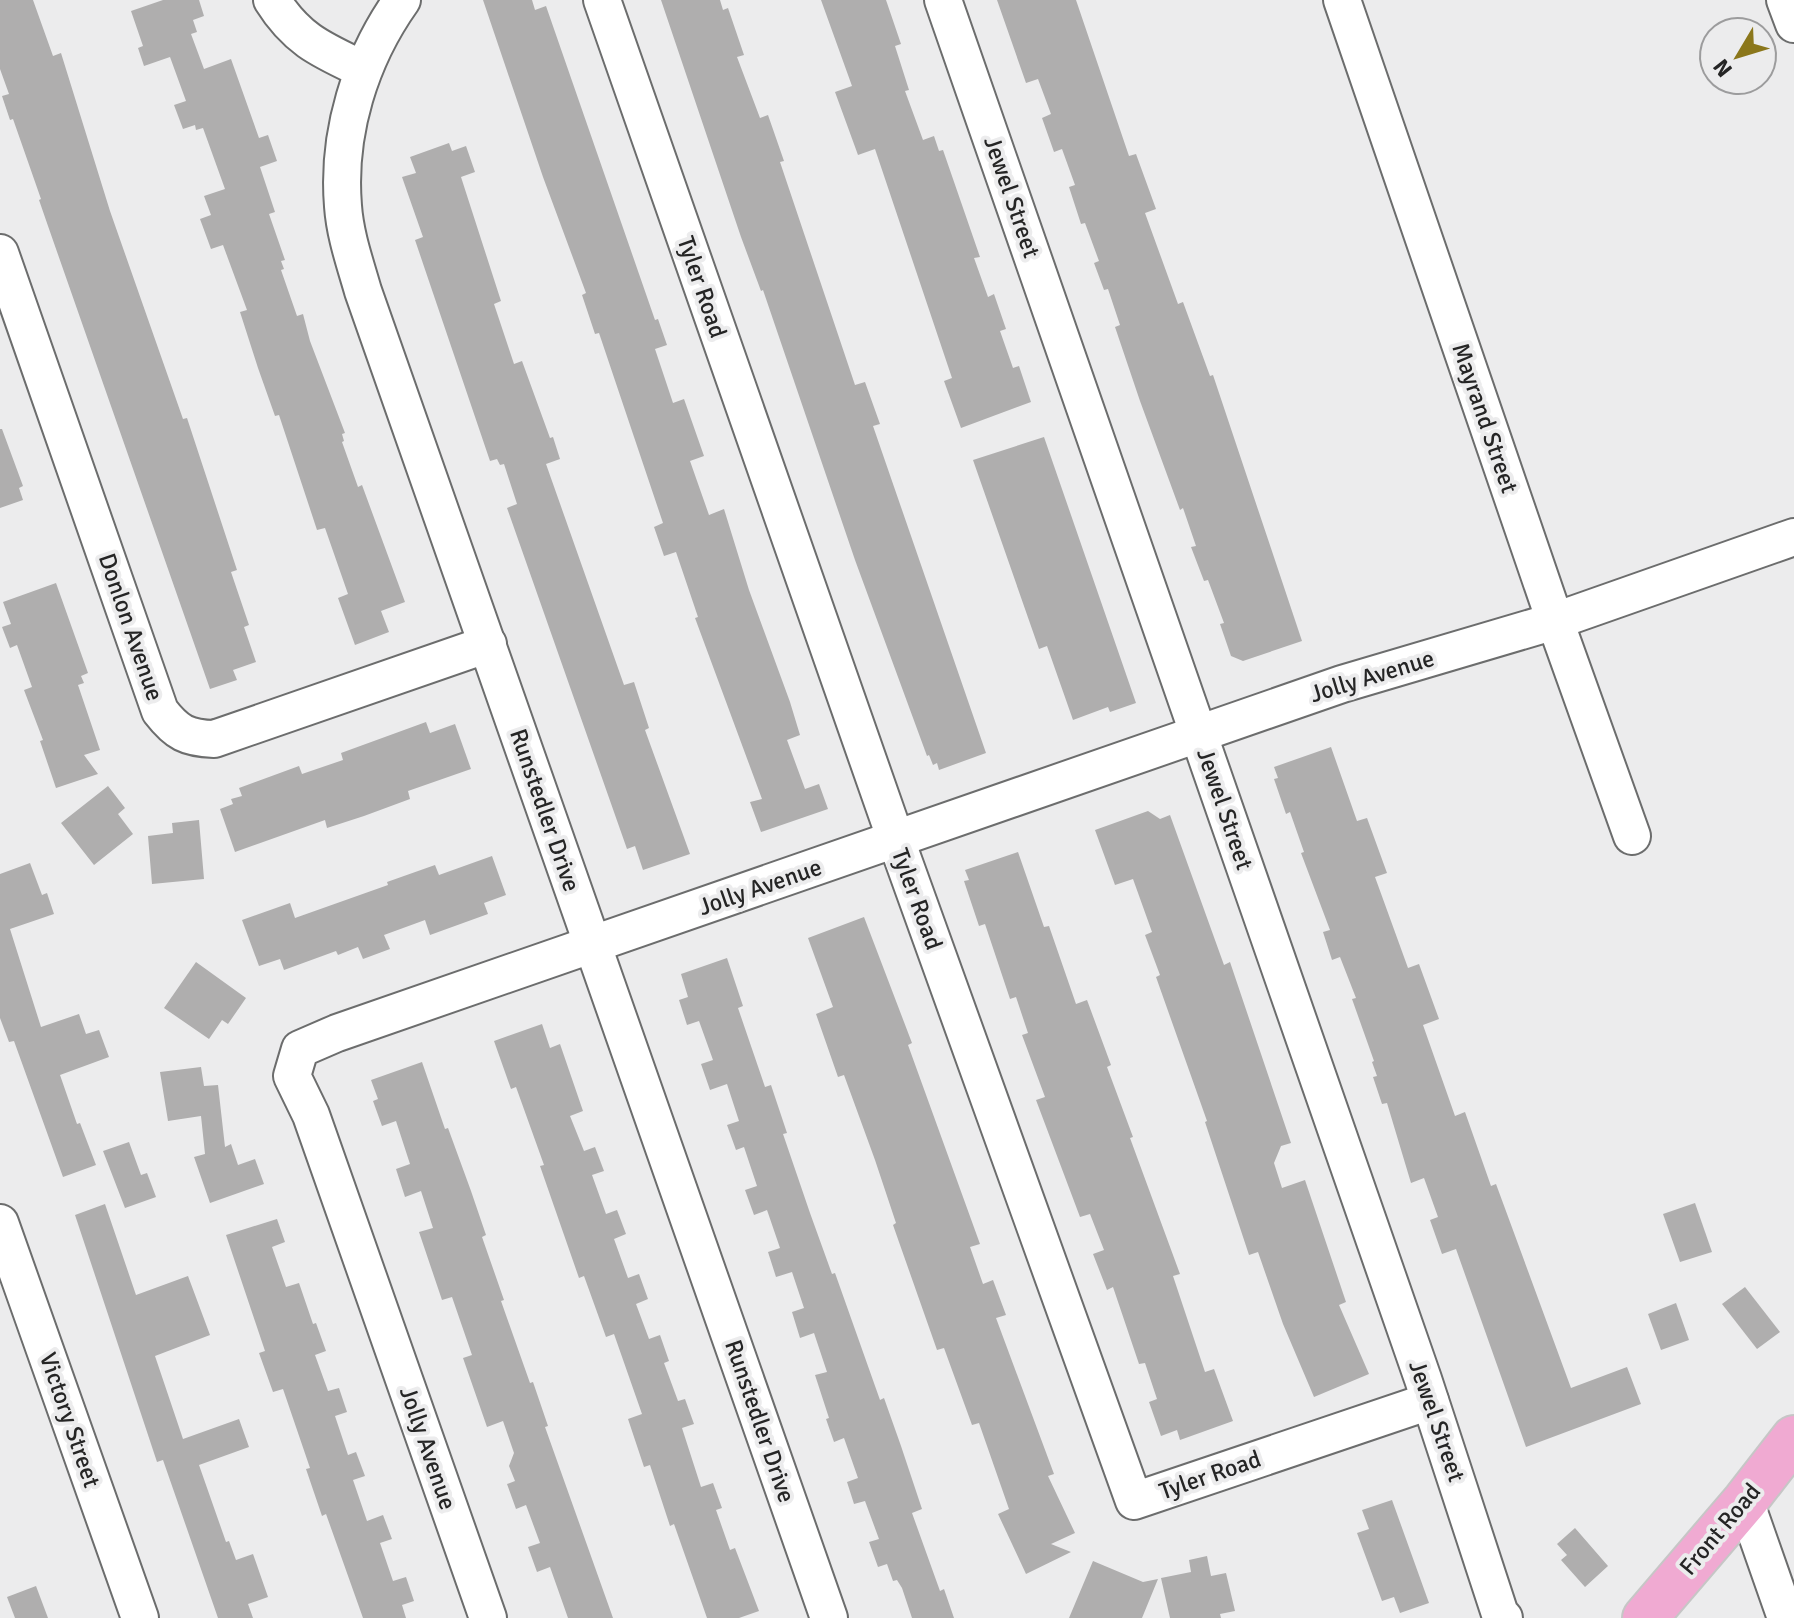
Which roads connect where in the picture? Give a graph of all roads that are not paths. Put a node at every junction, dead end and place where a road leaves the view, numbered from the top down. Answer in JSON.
{"nodes":[{"id":1,"x":272,"y":0,"type":"edge"},
{"id":2,"x":402,"y":0,"type":"edge"},
{"id":3,"x":602,"y":0,"type":"edge"},
{"id":4,"x":943,"y":0,"type":"edge"},
{"id":5,"x":1342,"y":0,"type":"edge"},
{"id":6,"x":1785,"y":0,"type":"edge"},
{"id":7,"x":1794,"y":24,"type":"edge"},
{"id":8,"x":362,"y":69,"type":"junction"},
{"id":9,"x":0,"y":253,"type":"edge"},
{"id":10,"x":1794,"y":537,"type":"edge"},
{"id":11,"x":1555,"y":621,"type":"junction"},
{"id":12,"x":488,"y":644,"type":"junction"},
{"id":13,"x":1199,"y":734,"type":"junction"},
{"id":14,"x":1632,"y":836,"type":"dead end"},
{"id":15,"x":896,"y":840,"type":"junction"},
{"id":16,"x":592,"y":946,"type":"junction"},
{"id":17,"x":0,"y":1223,"type":"edge"},
{"id":18,"x":1430,"y":1401,"type":"junction"},
{"id":19,"x":1794,"y":1438,"type":"edge"},
{"id":20,"x":1745,"y":1501,"type":"junction"},
{"id":21,"x":140,"y":1618,"type":"edge"},
{"id":22,"x":488,"y":1618,"type":"edge"},
{"id":23,"x":829,"y":1618,"type":"edge"},
{"id":24,"x":1504,"y":1618,"type":"edge"},
{"id":25,"x":1645,"y":1618,"type":"edge"},
{"id":26,"x":1786,"y":1618,"type":"edge"}],
"edges":[{"from":1,"to":8,"type":"street"},
{"from":2,"to":8,"type":"street","name":"Runstedler Drive"},
{"from":3,"to":15,"type":"street","name":"Tyler Road"},
{"from":4,"to":13,"type":"street","name":"Jewel Street"},
{"from":5,"to":11,"type":"street","name":"Mayrand Street"},
{"from":6,"to":7,"type":"street"},
{"from":8,"to":12,"type":"street","name":"Runstedler Drive"},
{"from":9,"to":12,"type":"street","name":"Donlon Avenue"},
{"from":10,"to":11,"type":"street","name":"Jolly Avenue"},
{"from":11,"to":13,"type":"street","name":"Jolly Avenue"},
{"from":11,"to":14,"type":"street","name":"Mayrand Street"},
{"from":12,"to":16,"type":"street","name":"Runstedler Drive"},
{"from":13,"to":15,"type":"street","name":"Jolly Avenue"},
{"from":13,"to":18,"type":"street","name":"Jewel Street"},
{"from":15,"to":16,"type":"street","name":"Jolly Avenue"},
{"from":15,"to":18,"type":"street","name":"Tyler Road"},
{"from":16,"to":22,"type":"street","name":"Jolly Avenue"},
{"from":16,"to":23,"type":"street","name":"Runstedler Drive"},
{"from":17,"to":21,"type":"street","name":"Victory Street"},
{"from":18,"to":24,"type":"street","name":"Jewel Street"},
{"from":19,"to":20,"type":"main road","name":"Front Road"},
{"from":20,"to":25,"type":"main road","name":"Front Road"},
{"from":20,"to":26,"type":"street"}]}
